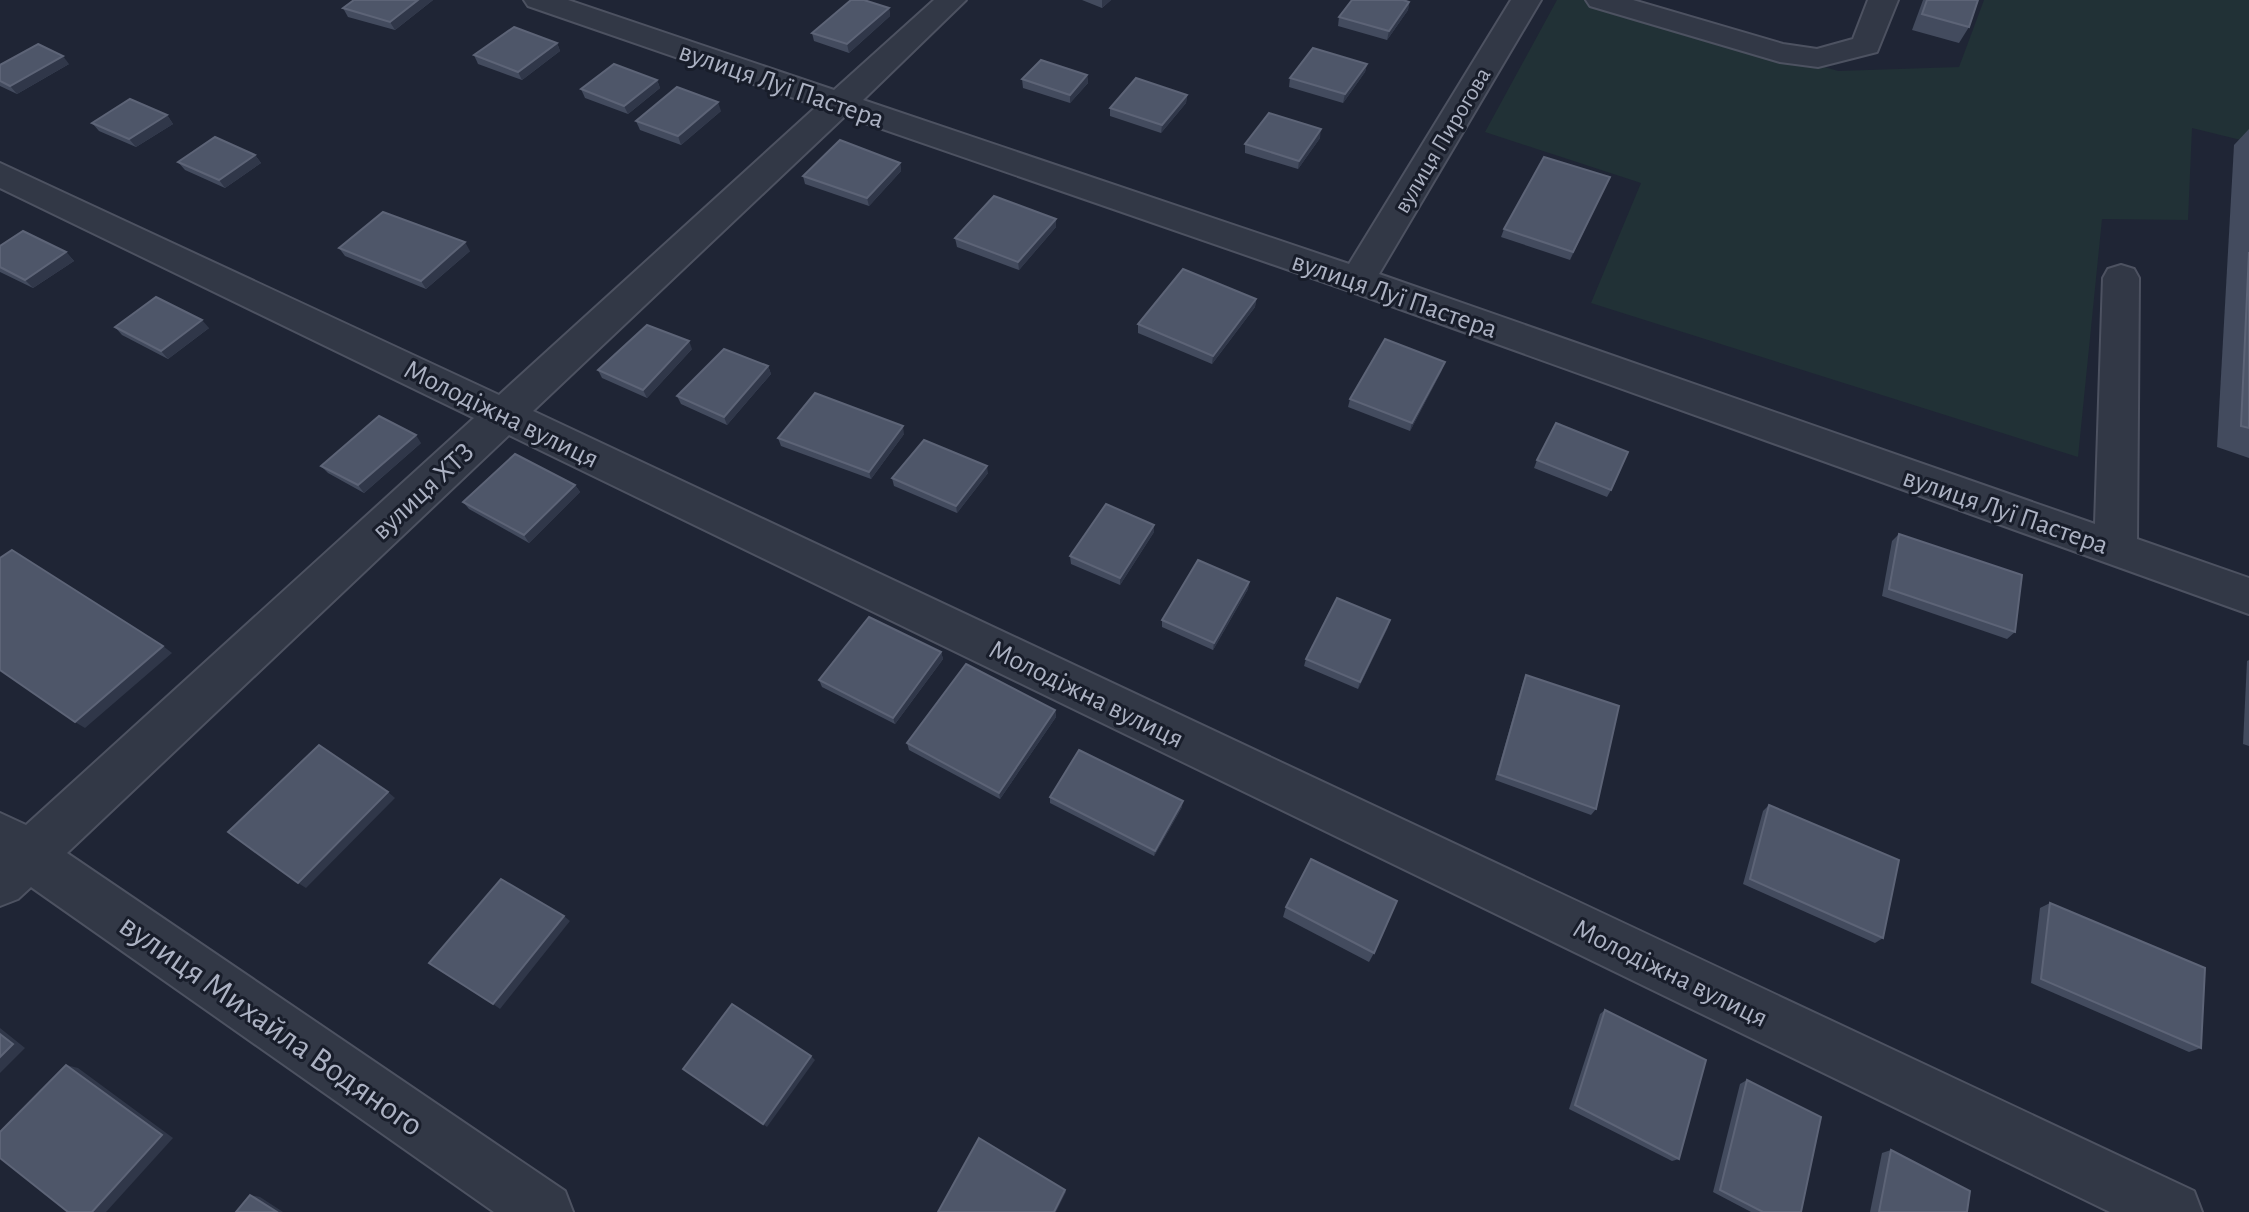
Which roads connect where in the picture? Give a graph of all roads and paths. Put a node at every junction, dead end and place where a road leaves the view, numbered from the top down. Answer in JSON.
{"nodes":[{"id":1,"x":539,"y":0,"type":"edge"},
{"id":2,"x":951,"y":0,"type":"edge"},
{"id":3,"x":1526,"y":0,"type":"edge"},
{"id":4,"x":1601,"y":0,"type":"edge"},
{"id":5,"x":1883,"y":0,"type":"edge"},
{"id":6,"x":840,"y":104,"type":"junction"},
{"id":7,"x":0,"y":174,"type":"edge"},
{"id":8,"x":2121,"y":278,"type":"dead end"},
{"id":9,"x":1357,"y":280,"type":"junction"},
{"id":10,"x":504,"y":414,"type":"junction"},
{"id":11,"x":2116,"y":549,"type":"junction"},
{"id":12,"x":2249,"y":596,"type":"edge"},
{"id":13,"x":10,"y":858,"type":"edge"},
{"id":14,"x":544,"y":1212,"type":"edge"},
{"id":15,"x":2173,"y":1212,"type":"edge"}],
"edges":[{"from":1,"to":6,"type":"street","name":"вулиця Луї Пастера"},
{"from":2,"to":6,"type":"street","name":"вулиця ХТЗ"},
{"from":3,"to":9,"type":"street","name":"вулиця Пирогова"},
{"from":4,"to":5,"type":"street"},
{"from":6,"to":9,"type":"street","name":"вулиця Луї Пастера"},
{"from":6,"to":10,"type":"street","name":"вулиця ХТЗ"},
{"from":7,"to":10,"type":"street","name":"Молодіжна вулиця"},
{"from":8,"to":11,"type":"street"},
{"from":9,"to":11,"type":"street","name":"вулиця Луї Пастера"},
{"from":10,"to":13,"type":"street","name":"вулиця ХТЗ"},
{"from":10,"to":15,"type":"street","name":"Молодіжна вулиця"},
{"from":11,"to":12,"type":"street","name":"вулиця Луї Пастера"},
{"from":13,"to":14,"type":"street","name":"вулиця Михайла Водяного"}]}
